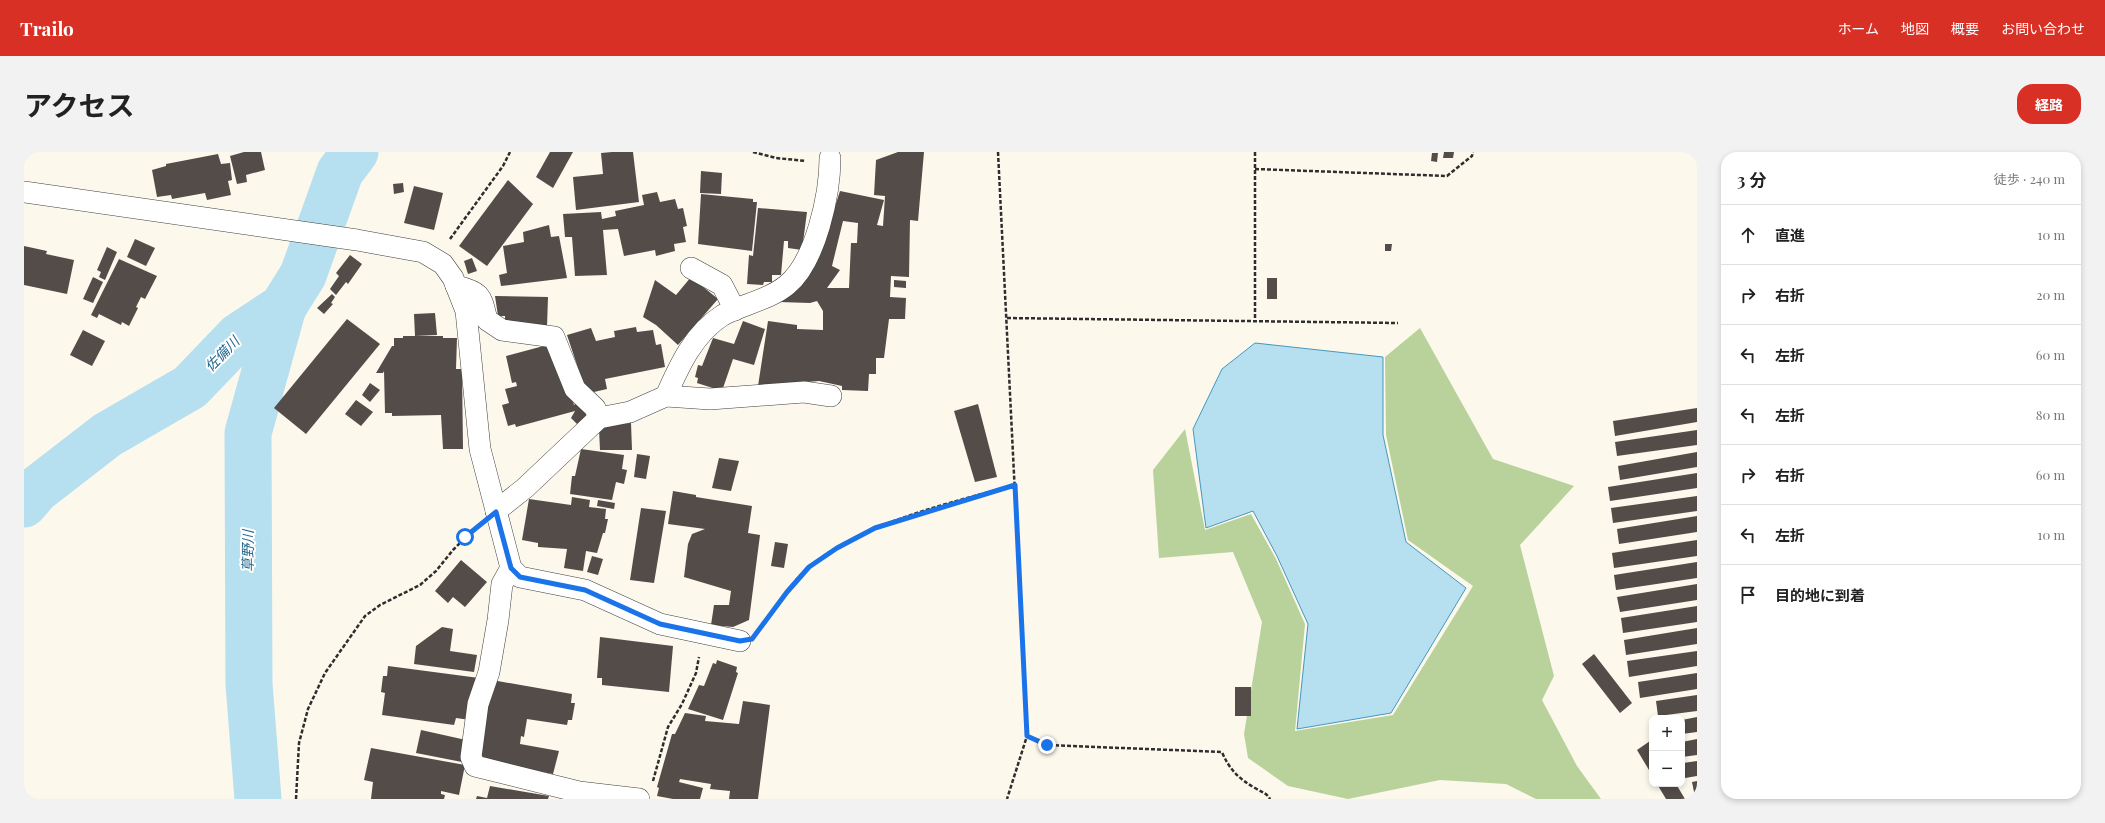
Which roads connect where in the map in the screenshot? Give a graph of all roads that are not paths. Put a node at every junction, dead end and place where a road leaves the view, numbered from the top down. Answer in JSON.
{"nodes":[{"id":1,"x":830,"y":158,"type":"road end"},
{"id":2,"x":24,"y":192,"type":"edge"},
{"id":3,"x":691,"y":268,"type":"dead end"},
{"id":4,"x":456,"y":286,"type":"junction"},
{"id":5,"x":735,"y":310,"type":"junction"},
{"id":6,"x":666,"y":396,"type":"junction"},
{"id":7,"x":831,"y":396,"type":"dead end"},
{"id":8,"x":599,"y":418,"type":"junction"},
{"id":9,"x":496,"y":512,"type":"junction"},
{"id":10,"x":511,"y":568,"type":"junction"},
{"id":11,"x":740,"y":641,"type":"road end"},
{"id":12,"x":646,"y":792,"type":"edge"}],
"edges":[{"from":1,"to":5,"type":"street"},
{"from":2,"to":4,"type":"street"},
{"from":3,"to":5,"type":"street"},
{"from":4,"to":8,"type":"street"},
{"from":4,"to":9,"type":"street"},
{"from":5,"to":6,"type":"street"},
{"from":6,"to":7,"type":"street"},
{"from":6,"to":8,"type":"street"},
{"from":8,"to":9,"type":"street"},
{"from":9,"to":10,"type":"street"},
{"from":10,"to":11,"type":"street"},
{"from":10,"to":12,"type":"street"}]}
